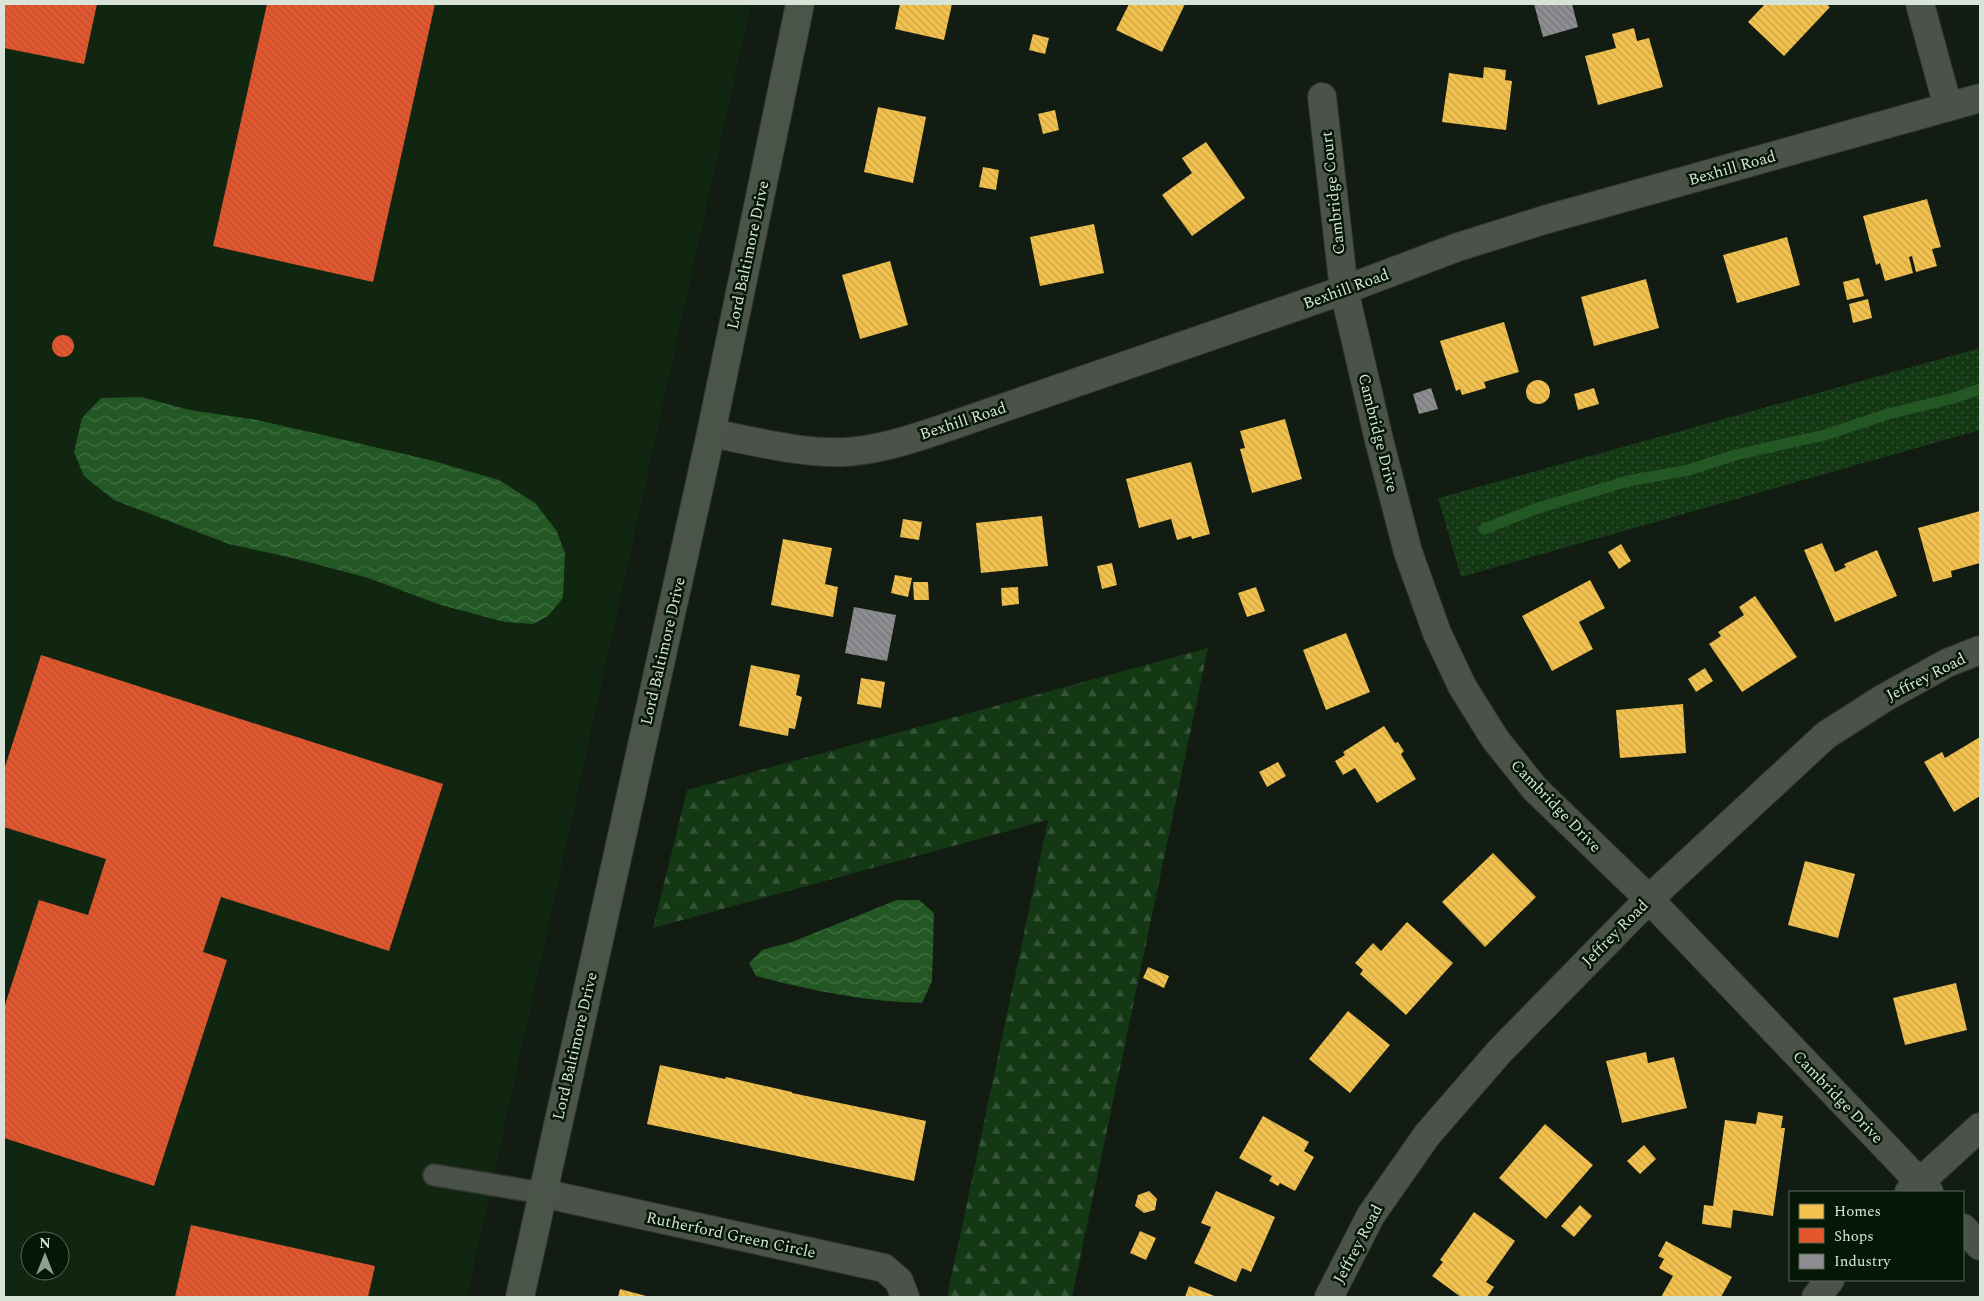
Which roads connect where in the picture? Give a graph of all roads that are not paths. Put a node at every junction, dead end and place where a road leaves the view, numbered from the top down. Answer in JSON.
{"nodes":[{"id":1,"x":800,"y":4,"type":"edge"},
{"id":2,"x":1920,"y":4,"type":"edge"},
{"id":3,"x":1322,"y":96,"type":"dead end"},
{"id":4,"x":1980,"y":98,"type":"edge"},
{"id":5,"x":1948,"y":107,"type":"junction"},
{"id":6,"x":1344,"y":290,"type":"junction"},
{"id":7,"x":711,"y":433,"type":"junction"},
{"id":8,"x":1980,"y":650,"type":"edge"},
{"id":9,"x":1649,"y":899,"type":"junction"},
{"id":10,"x":1980,"y":1126,"type":"edge"},
{"id":11,"x":434,"y":1175,"type":"dead end"},
{"id":12,"x":1919,"y":1189,"type":"edge"},
{"id":13,"x":542,"y":1193,"type":"junction"},
{"id":14,"x":1964,"y":1229,"type":"edge"},
{"id":15,"x":1980,"y":1246,"type":"edge"},
{"id":16,"x":1829,"y":1281,"type":"edge"},
{"id":17,"x":520,"y":1297,"type":"edge"},
{"id":18,"x":905,"y":1297,"type":"edge"},
{"id":19,"x":1329,"y":1297,"type":"edge"},
{"id":20,"x":1816,"y":1297,"type":"edge"}],
"edges":[{"from":1,"to":7,"type":"main road","name":"Lord Baltimore Drive"},
{"from":2,"to":5,"type":"street"},
{"from":3,"to":6,"type":"street","name":"Cambridge Court"},
{"from":4,"to":5,"type":"street","name":"Bexhill Road"},
{"from":5,"to":6,"type":"street","name":"Bexhill Road"},
{"from":6,"to":7,"type":"street","name":"Bexhill Road"},
{"from":6,"to":9,"type":"street","name":"Cambridge Drive"},
{"from":7,"to":13,"type":"main road","name":"Lord Baltimore Drive"},
{"from":8,"to":9,"type":"street","name":"Jeffrey Road"},
{"from":9,"to":12,"type":"street","name":"Cambridge Drive"},
{"from":9,"to":19,"type":"street","name":"Jeffrey Road"},
{"from":10,"to":12,"type":"street"},
{"from":11,"to":13,"type":"lane"},
{"from":13,"to":17,"type":"main road","name":"Lord Baltimore Drive"},
{"from":13,"to":18,"type":"street","name":"Rutherford Green Circle"},
{"from":14,"to":15,"type":"street"},
{"from":16,"to":20,"type":"street"}]}
